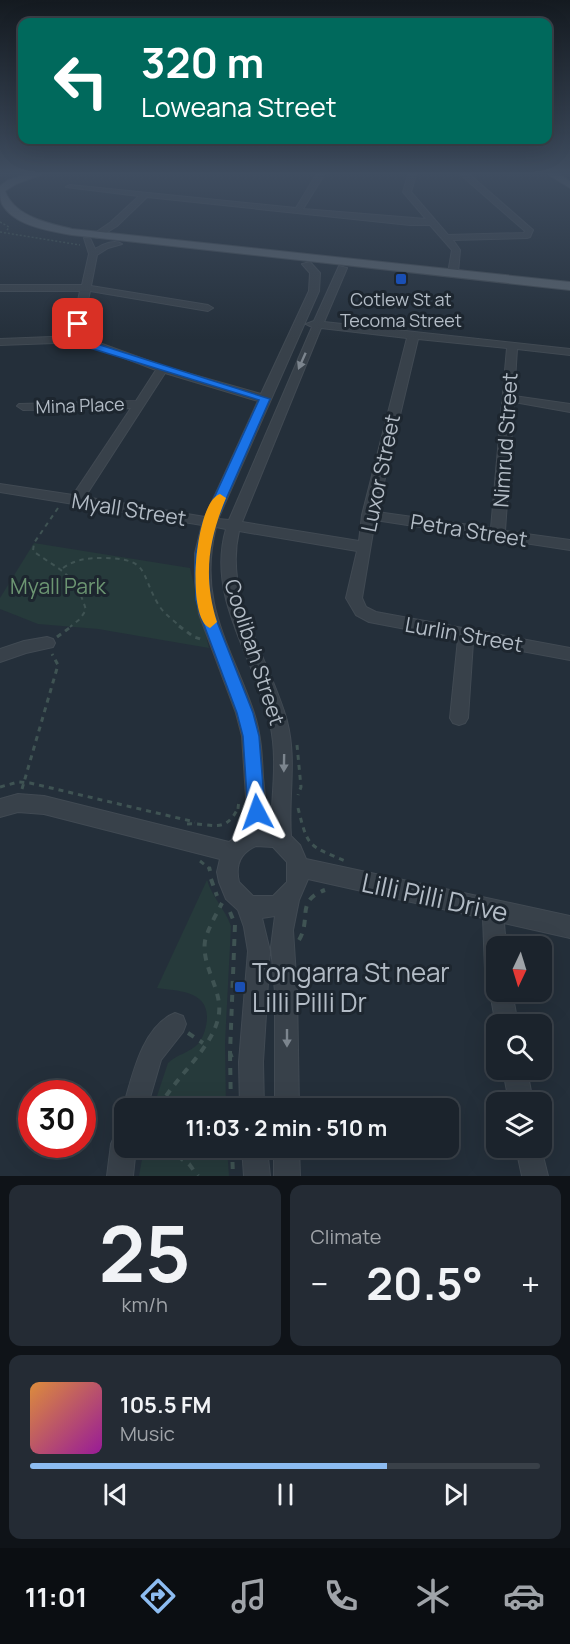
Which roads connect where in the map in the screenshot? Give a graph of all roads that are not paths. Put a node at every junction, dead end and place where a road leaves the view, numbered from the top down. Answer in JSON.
{"nodes":[{"id":1,"x":33,"y":230,"type":"edge"},
{"id":2,"x":61,"y":230,"type":"edge"},
{"id":3,"x":107,"y":230,"type":"edge"},
{"id":4,"x":112,"y":230,"type":"edge"},
{"id":5,"x":439,"y":230,"type":"edge"},
{"id":6,"x":529,"y":230,"type":"edge"},
{"id":7,"x":447,"y":238,"type":"junction"},
{"id":8,"x":119,"y":242,"type":"junction"},
{"id":9,"x":91,"y":244,"type":"junction"},
{"id":10,"x":312,"y":261,"type":"junction"},
{"id":11,"x":342,"y":268,"type":"junction"},
{"id":12,"x":453,"y":273,"type":"junction"},
{"id":13,"x":570,"y":286,"type":"edge"},
{"id":14,"x":0,"y":288,"type":"edge"},
{"id":15,"x":87,"y":288,"type":"junction"},
{"id":16,"x":570,"y":293,"type":"edge"},
{"id":17,"x":208,"y":308,"type":"dead end"},
{"id":18,"x":299,"y":323,"type":"junction"},
{"id":19,"x":318,"y":325,"type":"junction"},
{"id":20,"x":413,"y":336,"type":"junction"},
{"id":21,"x":84,"y":339,"type":"junction"},
{"id":22,"x":0,"y":342,"type":"edge"},
{"id":23,"x":512,"y":346,"type":"junction"},
{"id":24,"x":570,"y":352,"type":"edge"},
{"id":25,"x":162,"y":369,"type":"junction"},
{"id":26,"x":508,"y":398,"type":"junction"},
{"id":27,"x":265,"y":399,"type":"junction"},
{"id":28,"x":138,"y":404,"type":"junction"},
{"id":29,"x":23,"y":406,"type":"dead end"},
{"id":30,"x":570,"y":408,"type":"edge"},
{"id":31,"x":0,"y":488,"type":"edge"},
{"id":32,"x":76,"y":500,"type":"junction"},
{"id":33,"x":369,"y":515,"type":"junction"},
{"id":34,"x":210,"y":522,"type":"junction"},
{"id":35,"x":234,"y":526,"type":"junction"},
{"id":36,"x":498,"y":534,"type":"junction"},
{"id":37,"x":570,"y":545,"type":"edge"},
{"id":38,"x":365,"y":547,"type":"junction"},
{"id":39,"x":359,"y":610,"type":"joint"},
{"id":40,"x":466,"y":635,"type":"junction"},
{"id":41,"x":47,"y":643,"type":"dead end"},
{"id":42,"x":570,"y":654,"type":"edge"},
{"id":43,"x":0,"y":656,"type":"edge"},
{"id":44,"x":459,"y":718,"type":"dead end"},
{"id":45,"x":0,"y":808,"type":"edge"},
{"id":46,"x":281,"y":841,"type":"junction"},
{"id":47,"x":241,"y":846,"type":"junction"},
{"id":48,"x":299,"y":867,"type":"junction"},
{"id":49,"x":290,"y":896,"type":"junction"},
{"id":50,"x":246,"y":904,"type":"junction"},
{"id":51,"x":493,"y":909,"type":"junction"},
{"id":52,"x":570,"y":927,"type":"edge"},
{"id":53,"x":494,"y":936,"type":"edge"},
{"id":54,"x":175,"y":1024,"type":"dead end"},
{"id":55,"x":138,"y":1098,"type":"edge"},
{"id":56,"x":252,"y":1098,"type":"edge"},
{"id":57,"x":287,"y":1098,"type":"edge"},
{"id":58,"x":122,"y":1158,"type":"edge"},
{"id":59,"x":256,"y":1158,"type":"edge"},
{"id":60,"x":287,"y":1158,"type":"edge"},
{"id":61,"x":531,"y":1158,"type":"edge"},
{"id":62,"x":120,"y":1176,"type":"edge"},
{"id":63,"x":257,"y":1176,"type":"edge"},
{"id":64,"x":287,"y":1176,"type":"edge"},
{"id":65,"x":534,"y":1176,"type":"edge"}],
"edges":[{"from":1,"to":9,"type":"main road"},
{"from":2,"to":9,"type":"main road"},
{"from":3,"to":9,"type":"street"},
{"from":4,"to":8,"type":"street"},
{"from":5,"to":7,"type":"street"},
{"from":6,"to":7,"type":"street"},
{"from":7,"to":12,"type":"street"},
{"from":8,"to":9,"type":"main road"},
{"from":8,"to":10,"type":"main road"},
{"from":9,"to":15,"type":"street"},
{"from":10,"to":11,"type":"main road"},
{"from":10,"to":12,"type":"main road"},
{"from":10,"to":18,"type":"street","name":"Coolibah Street"},
{"from":11,"to":16,"type":"main road"},
{"from":11,"to":19,"type":"street","name":"Coolibah Street"},
{"from":12,"to":13,"type":"main road"},
{"from":14,"to":15,"type":"street"},
{"from":15,"to":17,"type":"street"},
{"from":15,"to":21,"type":"street"},
{"from":18,"to":19,"type":"street"},
{"from":18,"to":27,"type":"street","name":"Coolibah Street"},
{"from":19,"to":20,"type":"street"},
{"from":19,"to":35,"type":"street","name":"Coolibah Street","one_way":true},
{"from":20,"to":23,"type":"street"},
{"from":20,"to":33,"type":"street","name":"Luxor Street"},
{"from":21,"to":22,"type":"street"},
{"from":21,"to":25,"type":"street"},
{"from":23,"to":24,"type":"street"},
{"from":23,"to":26,"type":"street","name":"Nimrud Street"},
{"from":25,"to":27,"type":"street"},
{"from":25,"to":28,"type":"street"},
{"from":26,"to":30,"type":"street"},
{"from":26,"to":36,"type":"street","name":"Nimrud Street"},
{"from":27,"to":34,"type":"street","name":"Coolibah Street"},
{"from":28,"to":29,"type":"street","name":"Mina Place"},
{"from":28,"to":32,"type":"street"},
{"from":31,"to":32,"type":"street","name":"Myall Street"},
{"from":32,"to":34,"type":"street","name":"Myall Street"},
{"from":33,"to":36,"type":"street","name":"Petra Street"},
{"from":33,"to":38,"type":"street","name":"Luxor Street"},
{"from":34,"to":35,"type":"street","name":"Myall Street"},
{"from":34,"to":47,"type":"street","name":"Coolibah Street"},
{"from":35,"to":38,"type":"street","name":"Myall Street"},
{"from":35,"to":46,"type":"street","name":"Coolibah Street","one_way":true},
{"from":36,"to":37,"type":"street","name":"Petra Street"},
{"from":38,"to":39,"type":"street","name":"Luxor Street"},
{"from":39,"to":40,"type":"street","name":"Lurlin Street"},
{"from":40,"to":42,"type":"street","name":"Lurlin Street"},
{"from":40,"to":44,"type":"street"},
{"from":41,"to":43,"type":"street"},
{"from":45,"to":47,"type":"street"},
{"from":46,"to":47,"type":"street"},
{"from":46,"to":48,"type":"street"},
{"from":47,"to":50,"type":"street"},
{"from":48,"to":49,"type":"street"},
{"from":48,"to":51,"type":"street","name":"Lilli Pilli Drive"},
{"from":49,"to":50,"type":"street"},
{"from":49,"to":57,"type":"street","one_way":true},
{"from":50,"to":56,"type":"street"},
{"from":51,"to":52,"type":"street","name":"Lilli Pilli Drive"},
{"from":51,"to":53,"type":"street"},
{"from":54,"to":55,"type":"street"},
{"from":58,"to":62,"type":"street"},
{"from":59,"to":63,"type":"street"},
{"from":60,"to":64,"type":"street"},
{"from":61,"to":65,"type":"street"}]}
